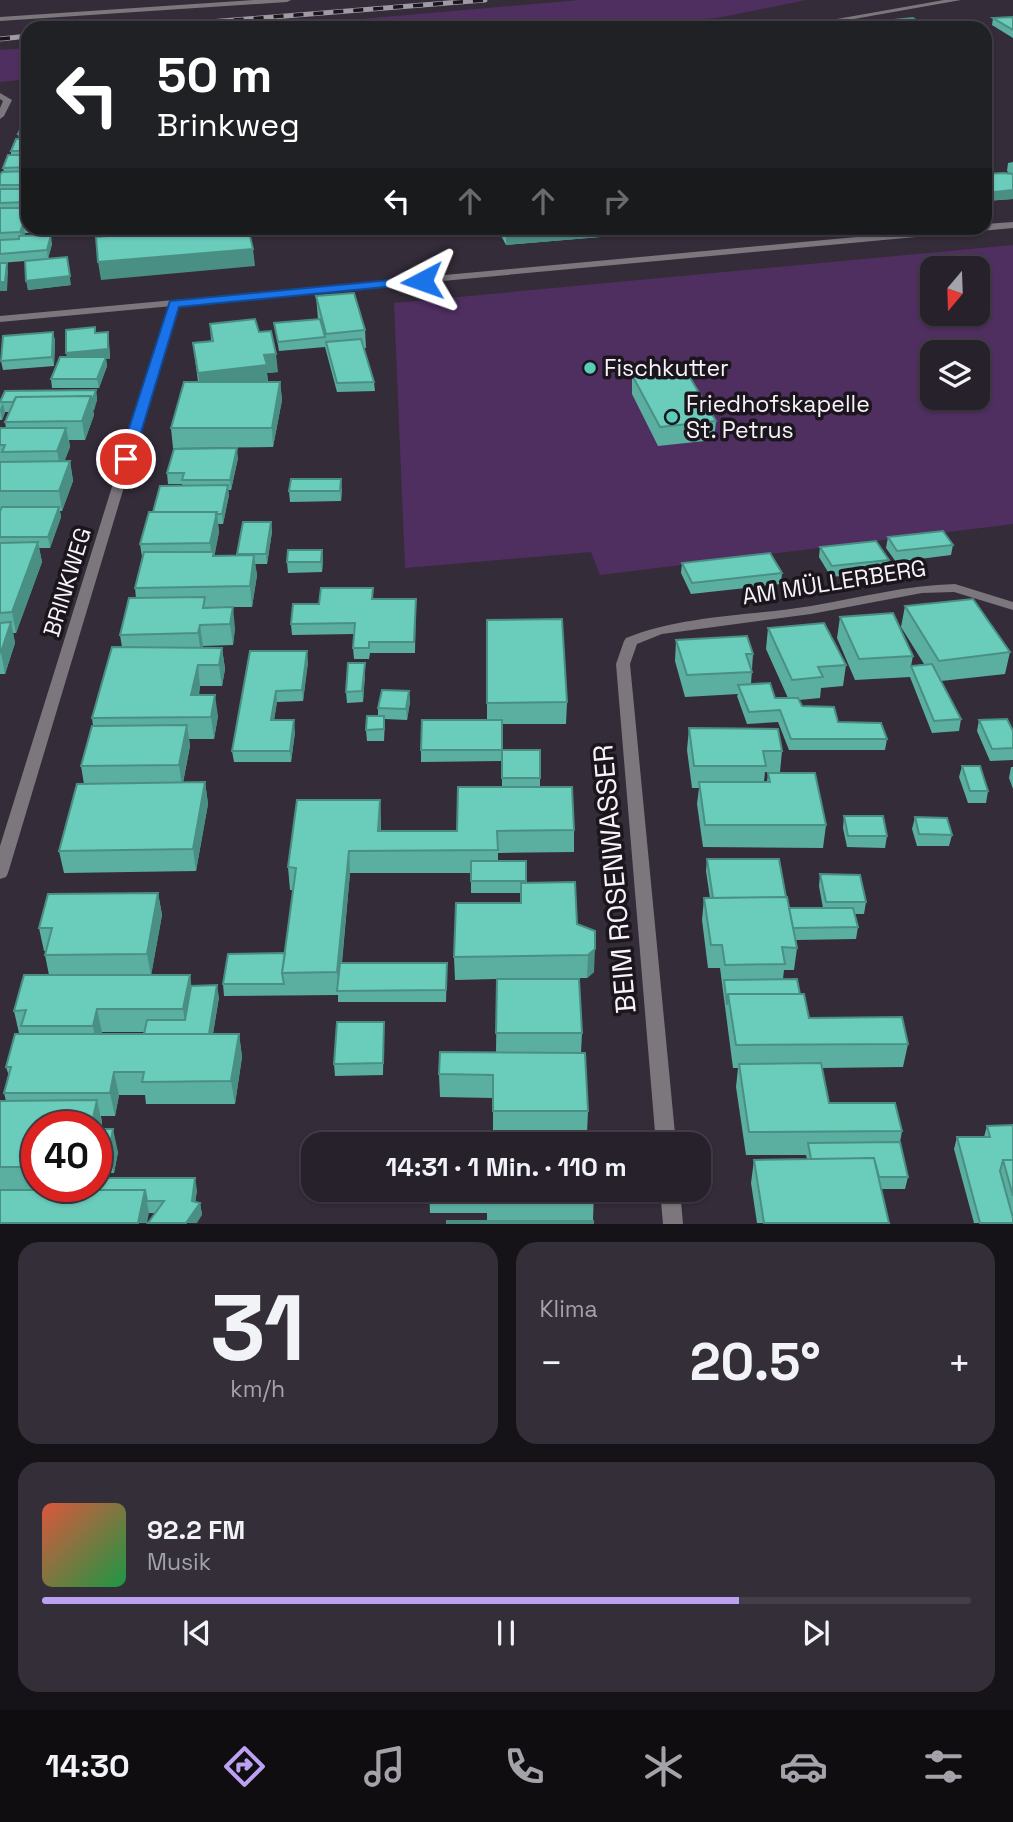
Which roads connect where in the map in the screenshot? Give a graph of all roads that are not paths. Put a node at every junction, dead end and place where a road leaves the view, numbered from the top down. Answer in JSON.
{"nodes":[{"id":1,"x":287,"y":0,"type":"edge"},
{"id":2,"x":957,"y":0,"type":"edge"},
{"id":3,"x":0,"y":19,"type":"edge"},
{"id":4,"x":832,"y":21,"type":"edge"},
{"id":5,"x":0,"y":95,"type":"edge"},
{"id":6,"x":0,"y":116,"type":"edge"},
{"id":7,"x":1013,"y":225,"type":"edge"},
{"id":8,"x":992,"y":226,"type":"edge"},
{"id":9,"x":847,"y":235,"type":"edge"},
{"id":10,"x":174,"y":304,"type":"junction"},
{"id":11,"x":0,"y":319,"type":"edge"},
{"id":12,"x":1013,"y":606,"type":"edge"},
{"id":13,"x":659,"y":630,"type":"joint"},
{"id":14,"x":0,"y":873,"type":"edge"},
{"id":15,"x":665,"y":1132,"type":"edge"},
{"id":16,"x":671,"y":1202,"type":"edge"},
{"id":17,"x":673,"y":1223,"type":"edge"}],
"edges":[{"from":1,"to":3,"type":"street"},
{"from":2,"to":4,"type":"street"},
{"from":5,"to":6,"type":"street"},
{"from":7,"to":8,"type":"street"},
{"from":9,"to":10,"type":"street"},
{"from":10,"to":11,"type":"street"},
{"from":10,"to":14,"type":"street","name":"BRINKWEG"},
{"from":12,"to":13,"type":"street","name":"AM MÜLLERBERG"},
{"from":13,"to":15,"type":"street","name":"BEIM ROSENWASSER"},
{"from":16,"to":17,"type":"street"}]}
